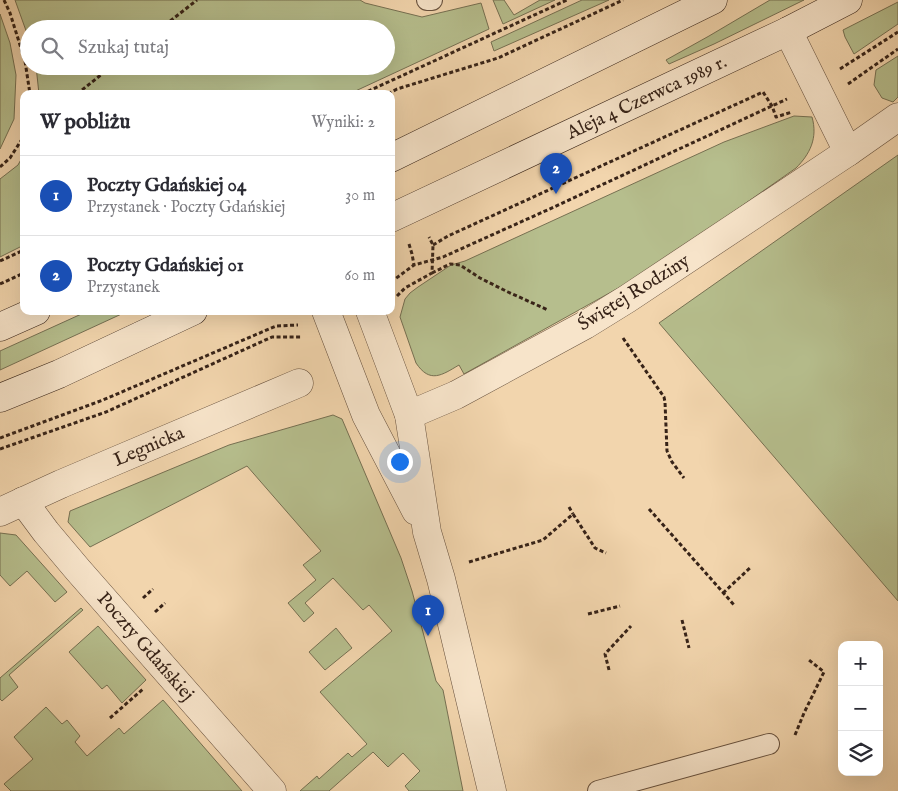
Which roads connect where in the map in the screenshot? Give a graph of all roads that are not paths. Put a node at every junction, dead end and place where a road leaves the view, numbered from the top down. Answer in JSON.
{"nodes":[{"id":1,"x":427,"y":0,"type":"edge"},
{"id":2,"x":432,"y":0,"type":"edge"},
{"id":3,"x":713,"y":0,"type":"edge"},
{"id":4,"x":848,"y":0,"type":"edge"},
{"id":5,"x":788,"y":31,"type":"junction"},
{"id":6,"x":898,"y":117,"type":"edge"},
{"id":7,"x":848,"y":152,"type":"junction"},
{"id":8,"x":395,"y":156,"type":"edge"},
{"id":9,"x":395,"y":216,"type":"edge"},
{"id":10,"x":27,"y":315,"type":"edge"},
{"id":11,"x":184,"y":315,"type":"edge"},
{"id":12,"x":372,"y":315,"type":"edge"},
{"id":13,"x":316,"y":318,"type":"edge"},
{"id":14,"x":0,"y":327,"type":"edge"},
{"id":15,"x":299,"y":382,"type":"dead end"},
{"id":16,"x":0,"y":398,"type":"edge"},
{"id":17,"x":409,"y":415,"type":"junction"},
{"id":18,"x":11,"y":506,"type":"edge"},
{"id":19,"x":427,"y":532,"type":"junction"},
{"id":20,"x":769,"y":744,"type":"dead end"},
{"id":21,"x":272,"y":791,"type":"edge"},
{"id":22,"x":492,"y":791,"type":"edge"},
{"id":23,"x":598,"y":791,"type":"edge"}],
"edges":[{"from":1,"to":2,"type":"lane"},
{"from":3,"to":8,"type":"street"},
{"from":4,"to":5,"type":"street","name":"Aleja 4 Czerwca 1989 r."},
{"from":5,"to":7,"type":"street"},
{"from":5,"to":9,"type":"street","name":"Aleja 4 Czerwca 1989 r."},
{"from":6,"to":7,"type":"street","name":"Świętej Rodziny"},
{"from":7,"to":17,"type":"street","name":"Świętej Rodziny"},
{"from":10,"to":14,"type":"street"},
{"from":11,"to":16,"type":"street"},
{"from":12,"to":17,"type":"street"},
{"from":13,"to":19,"type":"street"},
{"from":15,"to":18,"type":"street","name":"Legnicka"},
{"from":17,"to":19,"type":"street"},
{"from":18,"to":21,"type":"street","name":"Poczty Gdańskiej"},
{"from":19,"to":22,"type":"street"},
{"from":20,"to":23,"type":"lane"}]}
